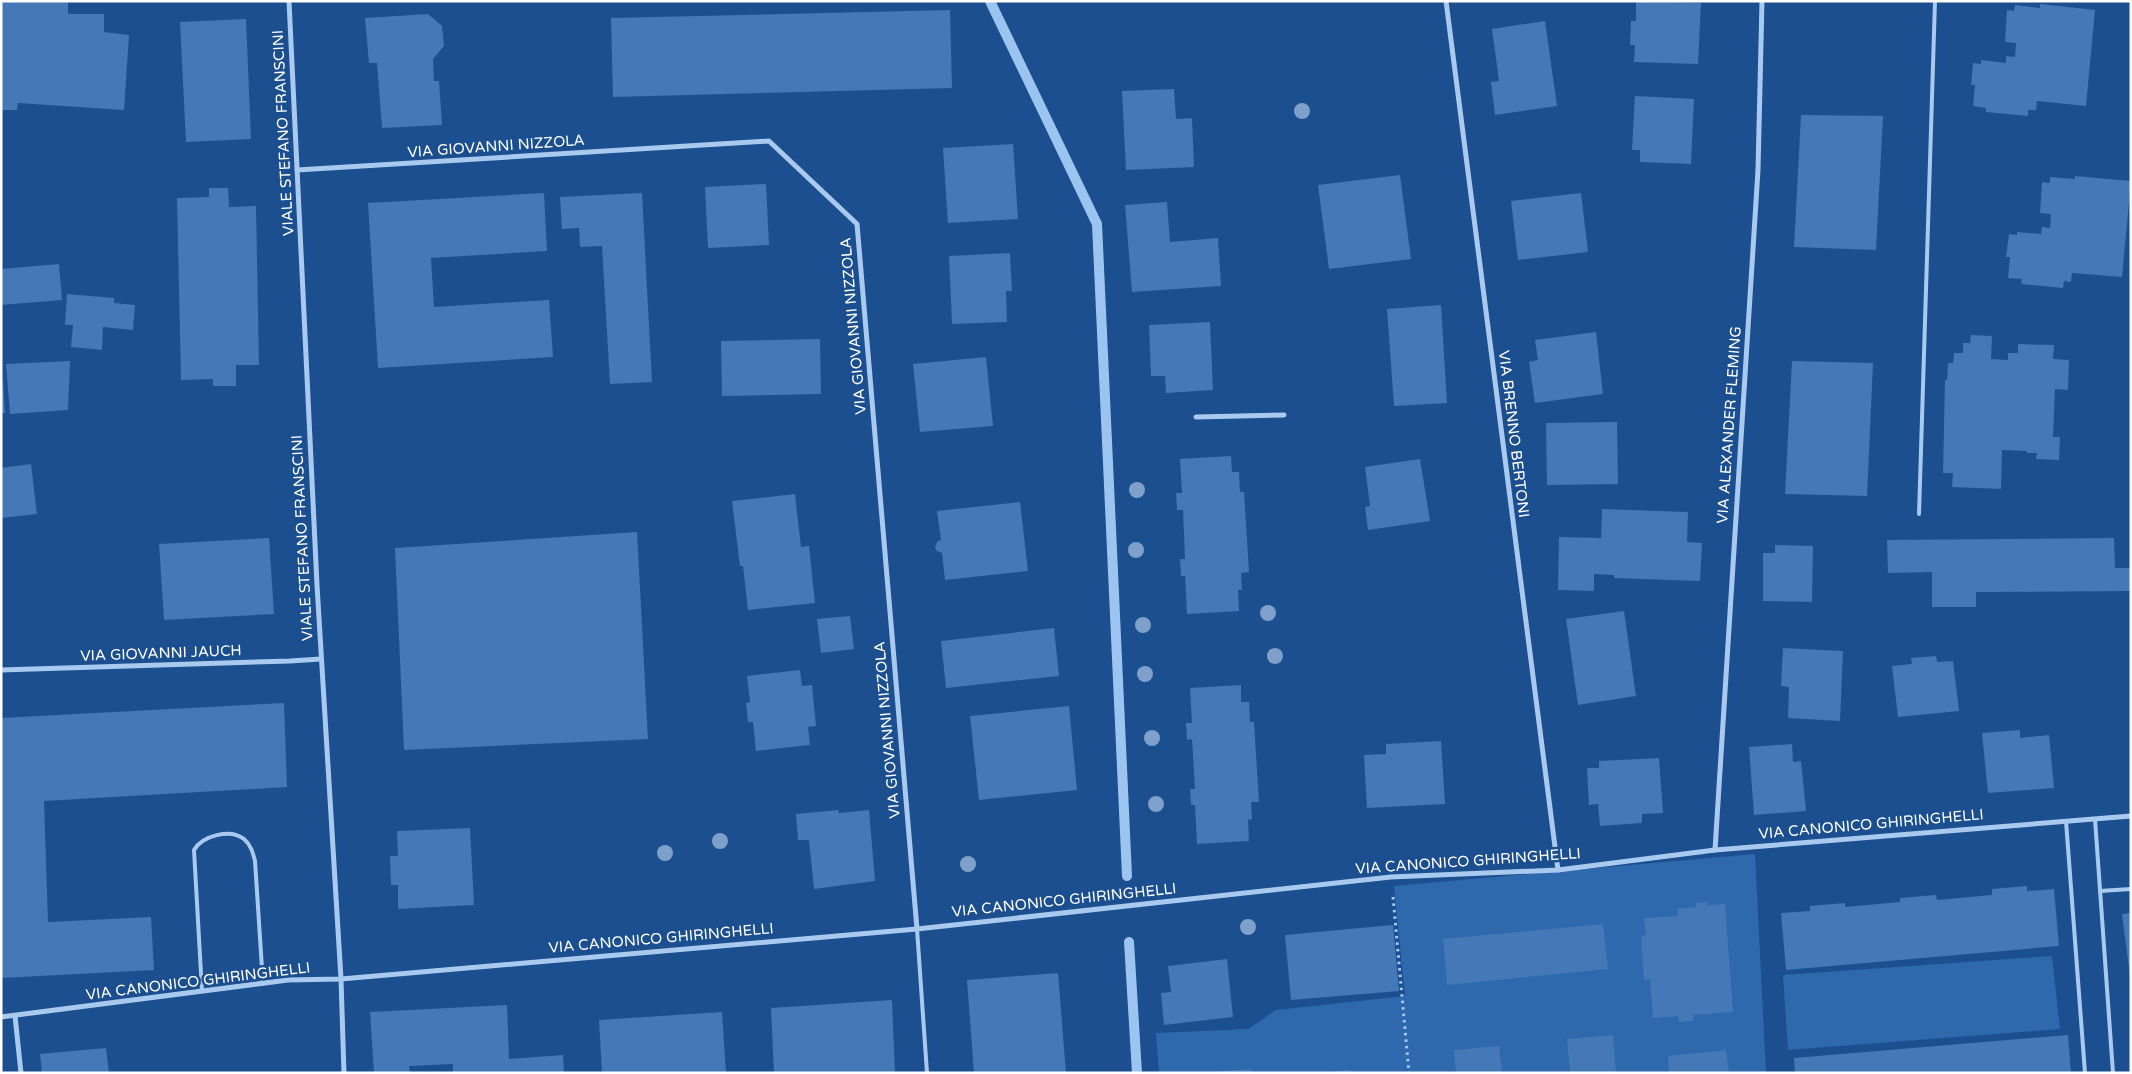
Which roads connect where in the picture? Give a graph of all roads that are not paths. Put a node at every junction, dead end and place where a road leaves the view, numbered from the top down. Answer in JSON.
{"nodes":[{"id":1,"x":289,"y":1,"type":"edge"},
{"id":2,"x":1446,"y":1,"type":"edge"},
{"id":3,"x":1762,"y":1,"type":"edge"},
{"id":4,"x":1935,"y":1,"type":"edge"},
{"id":5,"x":297,"y":170,"type":"junction"},
{"id":6,"x":1284,"y":415,"type":"dead end"},
{"id":7,"x":1196,"y":417,"type":"dead end"},
{"id":8,"x":1920,"y":514,"type":"dead end"},
{"id":9,"x":321,"y":659,"type":"junction"},
{"id":10,"x":1,"y":670,"type":"edge"},
{"id":11,"x":2131,"y":816,"type":"edge"},
{"id":12,"x":2094,"y":819,"type":"junction"},
{"id":13,"x":2066,"y":820,"type":"junction"},
{"id":14,"x":1715,"y":850,"type":"junction"},
{"id":15,"x":1558,"y":870,"type":"junction"},
{"id":16,"x":2131,"y":888,"type":"edge"},
{"id":17,"x":2100,"y":892,"type":"junction"},
{"id":18,"x":916,"y":929,"type":"junction"},
{"id":19,"x":341,"y":979,"type":"junction"},
{"id":20,"x":264,"y":984,"type":"junction"},
{"id":21,"x":202,"y":991,"type":"junction"},
{"id":22,"x":15,"y":1016,"type":"junction"},
{"id":23,"x":1,"y":1017,"type":"edge"},
{"id":24,"x":21,"y":1073,"type":"edge"},
{"id":25,"x":344,"y":1073,"type":"edge"},
{"id":26,"x":927,"y":1073,"type":"edge"},
{"id":27,"x":2085,"y":1073,"type":"edge"},
{"id":28,"x":2113,"y":1073,"type":"edge"}],
"edges":[{"from":1,"to":5,"type":"street","name":"VIALE STEFANO FRANSCINI"},
{"from":2,"to":15,"type":"street","name":"VIA BRENNO BERTONI"},
{"from":3,"to":14,"type":"street","name":"VIA ALEXANDER FLEMING"},
{"from":4,"to":8,"type":"lane"},
{"from":5,"to":9,"type":"street","name":"VIALE STEFANO FRANSCINI"},
{"from":5,"to":18,"type":"street","name":"VIA GIOVANNI NIZZOLA"},
{"from":6,"to":7,"type":"street"},
{"from":9,"to":10,"type":"street","name":"VIA GIOVANNI JAUCH"},
{"from":9,"to":19,"type":"street","name":"VIALE STEFANO FRANSCINI"},
{"from":11,"to":12,"type":"street","name":"VIA CANONICO GHIRINGHELLI"},
{"from":12,"to":13,"type":"street","name":"VIA CANONICO GHIRINGHELLI"},
{"from":12,"to":17,"type":"lane"},
{"from":13,"to":14,"type":"street","name":"VIA CANONICO GHIRINGHELLI"},
{"from":13,"to":27,"type":"lane"},
{"from":14,"to":15,"type":"street","name":"VIA CANONICO GHIRINGHELLI"},
{"from":15,"to":18,"type":"street","name":"VIA CANONICO GHIRINGHELLI"},
{"from":16,"to":17,"type":"lane"},
{"from":17,"to":28,"type":"lane"},
{"from":18,"to":19,"type":"street","name":"VIA CANONICO GHIRINGHELLI"},
{"from":18,"to":26,"type":"lane"},
{"from":19,"to":20,"type":"street","name":"VIA CANONICO GHIRINGHELLI"},
{"from":19,"to":25,"type":"street","name":"VIALE STEFANO FRANSCINI"},
{"from":20,"to":21,"type":"street","name":"VIA CANONICO GHIRINGHELLI"},
{"from":20,"to":21,"type":"lane"},
{"from":21,"to":22,"type":"street","name":"VIA CANONICO GHIRINGHELLI"},
{"from":22,"to":23,"type":"street","name":"VIA CANONICO GHIRINGHELLI"},
{"from":22,"to":24,"type":"street"}]}
